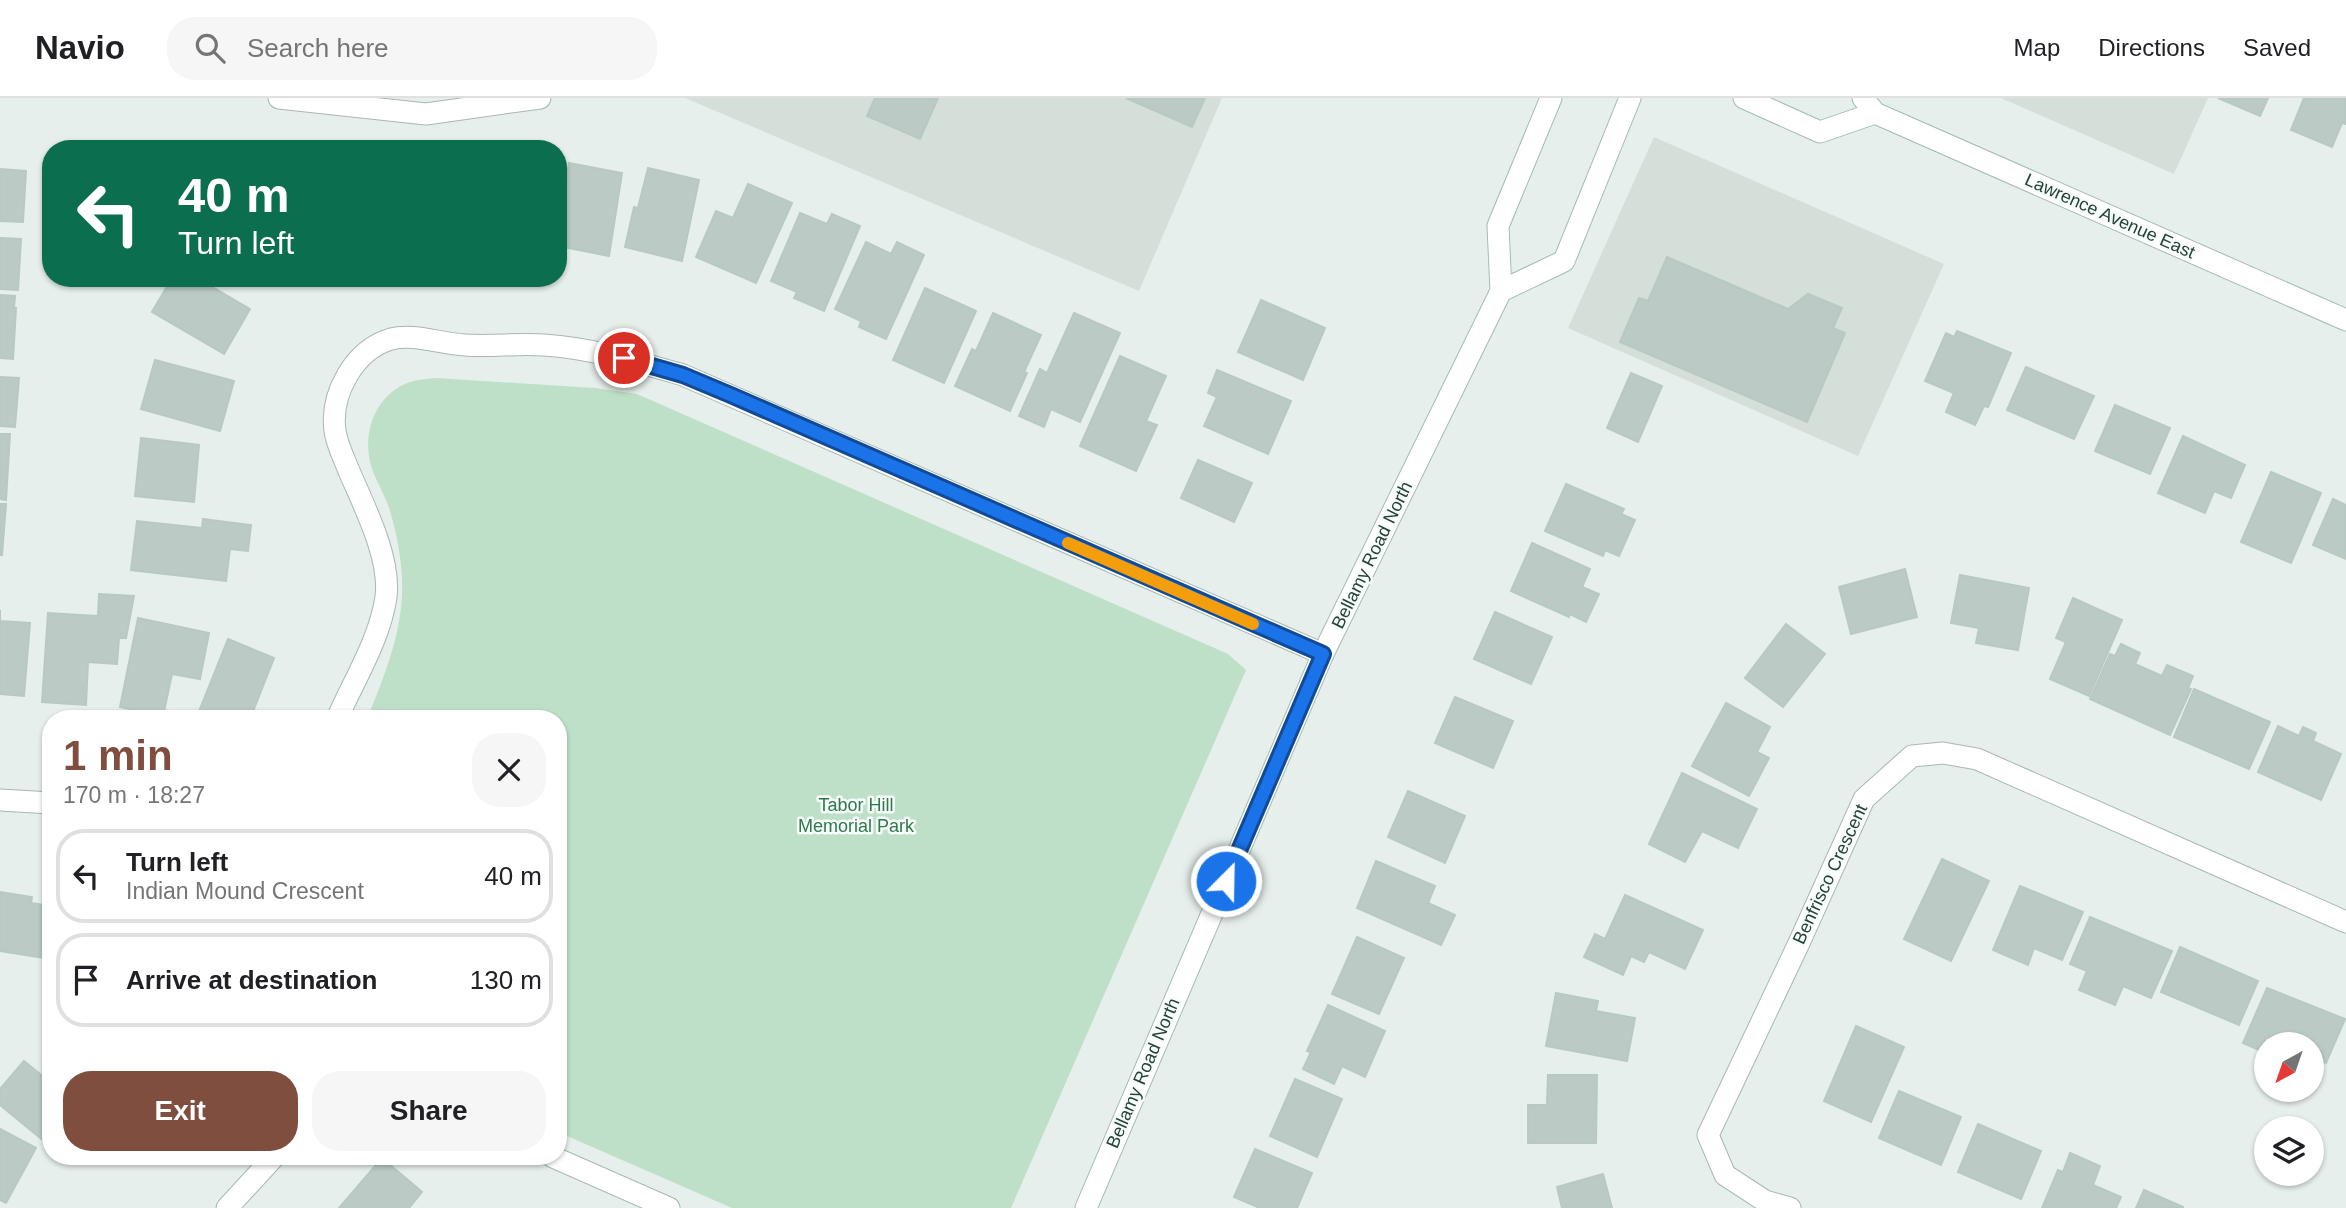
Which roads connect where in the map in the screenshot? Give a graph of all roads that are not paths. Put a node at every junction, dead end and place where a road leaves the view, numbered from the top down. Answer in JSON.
{"nodes":[{"id":1,"x":279,"y":98,"type":"edge"},
{"id":2,"x":540,"y":98,"type":"edge"},
{"id":3,"x":1551,"y":98,"type":"edge"},
{"id":4,"x":1630,"y":98,"type":"edge"},
{"id":5,"x":1744,"y":98,"type":"edge"},
{"id":6,"x":1869,"y":105,"type":"edge"},
{"id":7,"x":1501,"y":291,"type":"junction"},
{"id":8,"x":2346,"y":320,"type":"edge"},
{"id":9,"x":1323,"y":654,"type":"junction"},
{"id":10,"x":341,"y":710,"type":"edge"},
{"id":11,"x":0,"y":800,"type":"edge"},
{"id":12,"x":42,"y":802,"type":"edge"},
{"id":13,"x":2346,"y":922,"type":"edge"},
{"id":14,"x":567,"y":1163,"type":"edge"},
{"id":15,"x":267,"y":1165,"type":"edge"},
{"id":16,"x":228,"y":1208,"type":"edge"},
{"id":17,"x":670,"y":1208,"type":"edge"},
{"id":18,"x":1086,"y":1208,"type":"edge"},
{"id":19,"x":1790,"y":1208,"type":"edge"}],
"edges":[{"from":1,"to":2,"type":"street"},
{"from":3,"to":7,"type":"street","name":"Bellamy Road North"},
{"from":4,"to":7,"type":"street"},
{"from":5,"to":6,"type":"street","name":"Lawrence Avenue East"},
{"from":6,"to":8,"type":"street","name":"Lawrence Avenue East"},
{"from":7,"to":9,"type":"street","name":"Bellamy Road North"},
{"from":9,"to":10,"type":"street"},
{"from":9,"to":18,"type":"street","name":"Bellamy Road North"},
{"from":11,"to":12,"type":"street"},
{"from":13,"to":19,"type":"street","name":"Benfrisco Crescent"},
{"from":14,"to":17,"type":"street"},
{"from":15,"to":16,"type":"street"}]}
